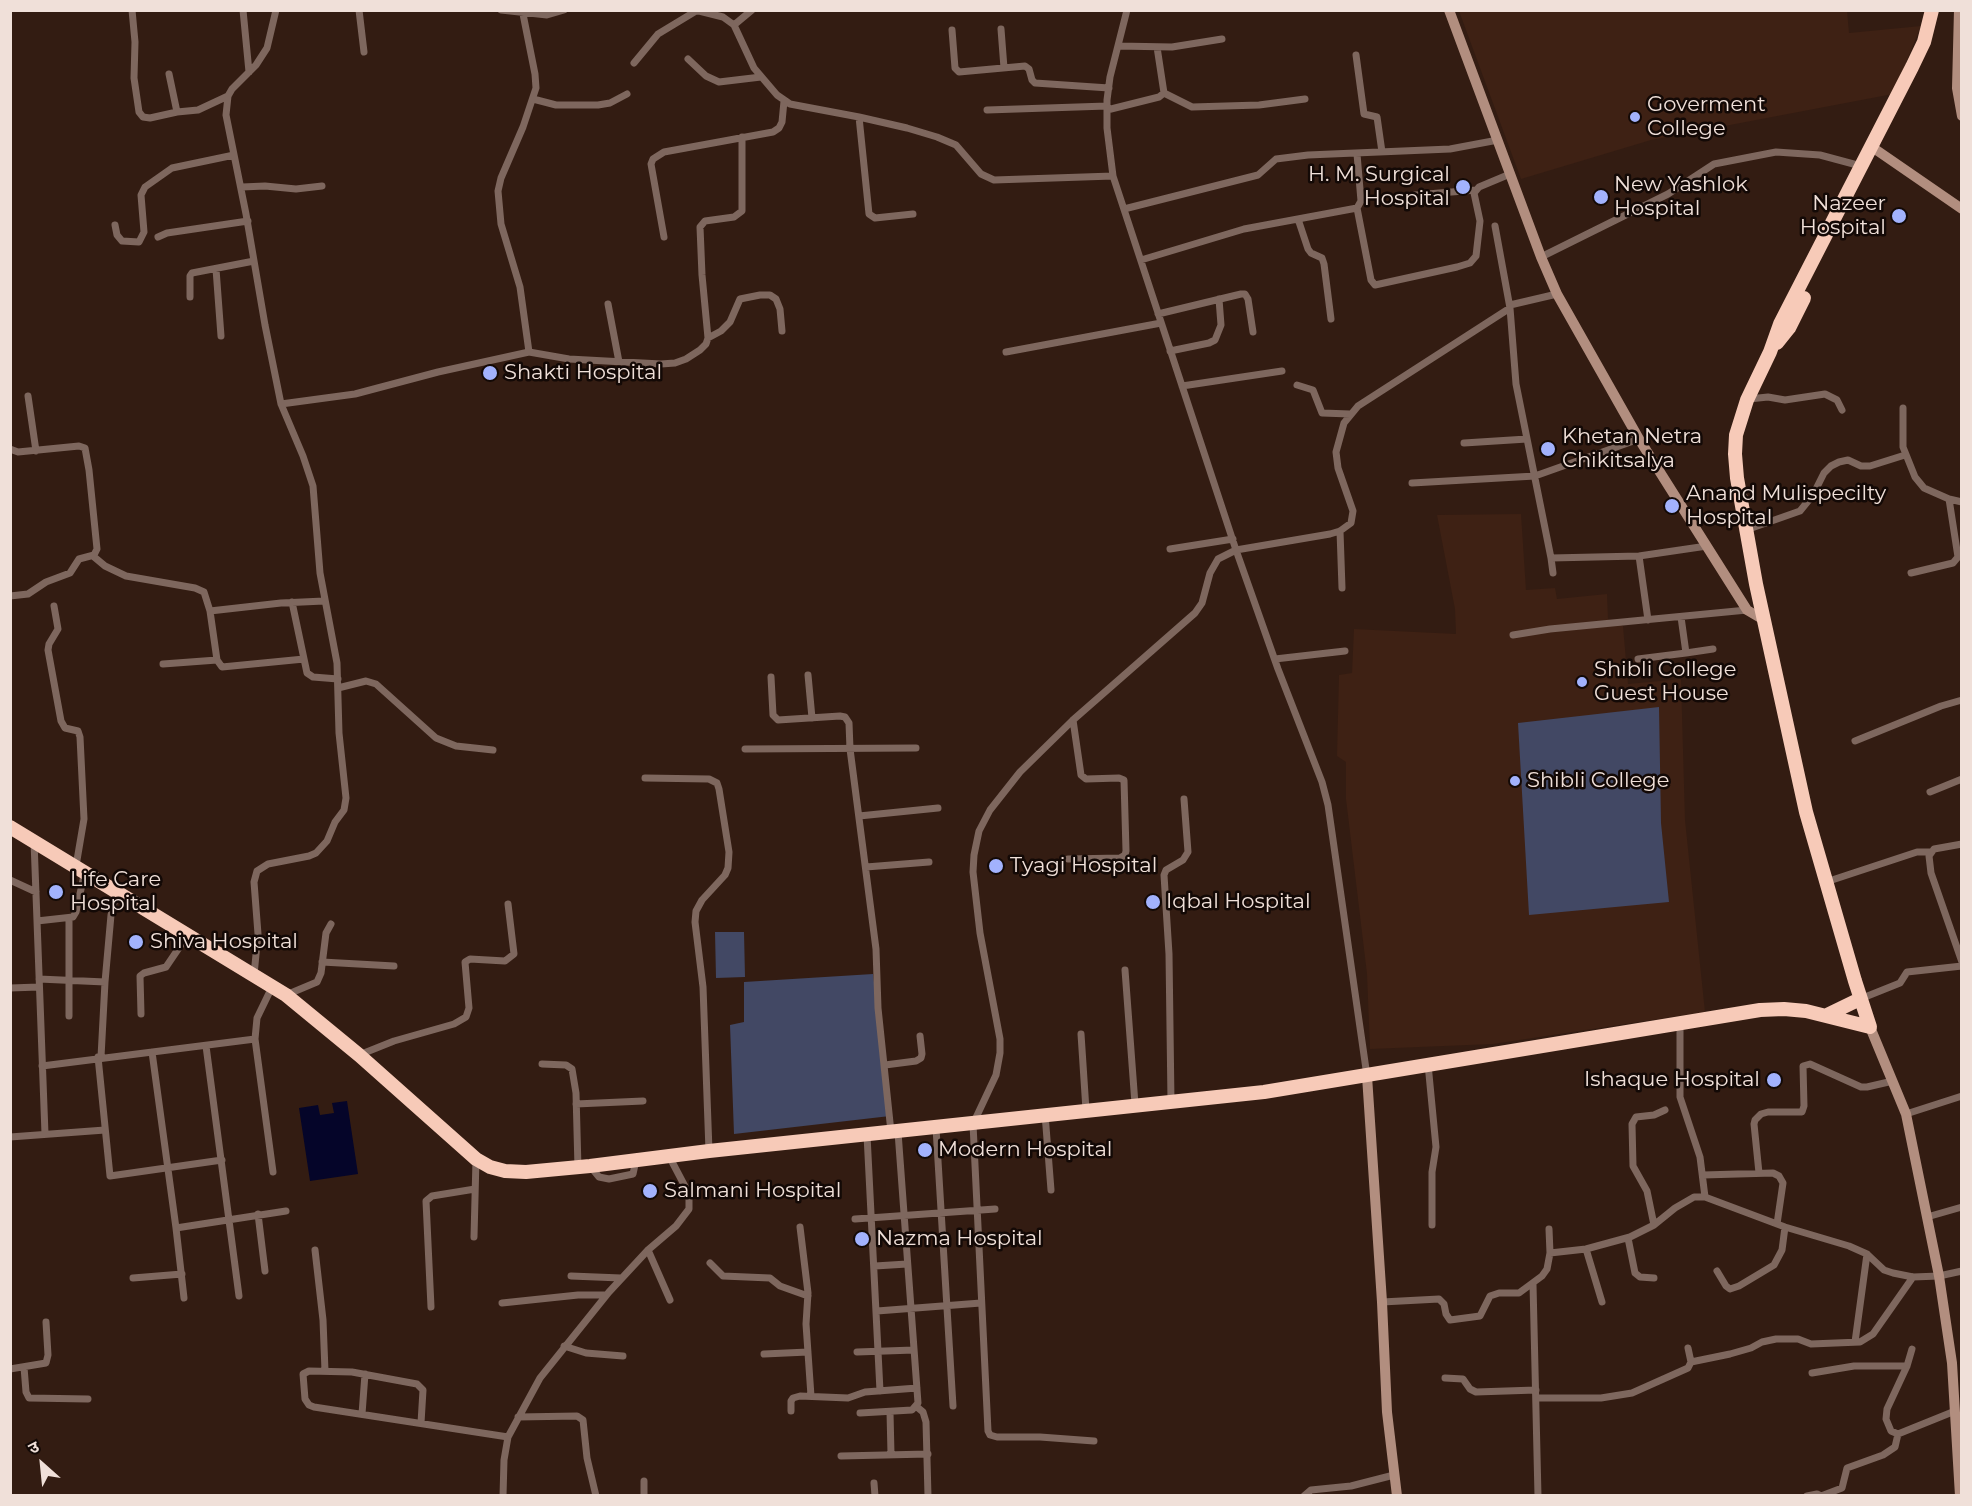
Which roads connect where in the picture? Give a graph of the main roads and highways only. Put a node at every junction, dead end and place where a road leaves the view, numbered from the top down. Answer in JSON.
{"nodes":[{"id":1,"x":1932,"y":10,"type":"edge"},
{"id":2,"x":1939,"y":10,"type":"edge"},
{"id":3,"x":1875,"y":149,"type":"junction"},
{"id":4,"x":1770,"y":352,"type":"junction"},
{"id":5,"x":10,"y":826,"type":"edge"},
{"id":6,"x":1860,"y":999,"type":"junction"},
{"id":7,"x":1827,"y":1016,"type":"junction"}],
"edges":[{"from":1,"to":3,"type":"highway"},
{"from":2,"to":3,"type":"highway"},
{"from":3,"to":4,"type":"highway"},
{"from":3,"to":4,"type":"highway"},
{"from":4,"to":6,"type":"highway"},
{"from":5,"to":7,"type":"highway"},
{"from":6,"to":7,"type":"highway"},
{"from":6,"to":7,"type":"highway"}]}
